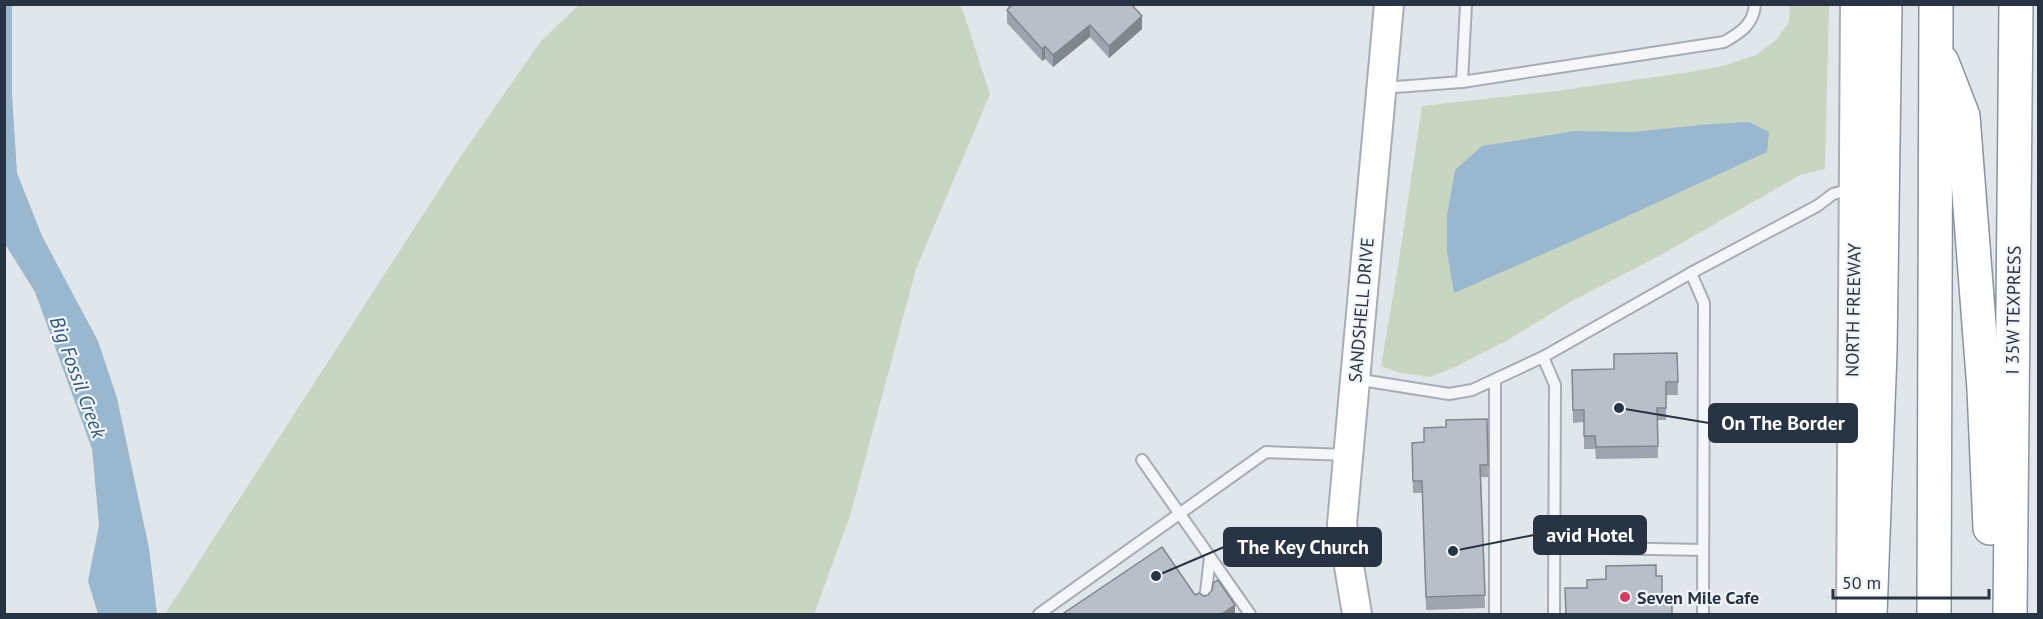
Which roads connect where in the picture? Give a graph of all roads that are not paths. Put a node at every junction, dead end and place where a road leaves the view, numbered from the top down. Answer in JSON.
{"nodes":[{"id":1,"x":1389,"y":4,"type":"edge"},
{"id":2,"x":1466,"y":4,"type":"edge"},
{"id":3,"x":1755,"y":4,"type":"edge"},
{"id":4,"x":1855,"y":4,"type":"edge"},
{"id":5,"x":1885,"y":4,"type":"edge"},
{"id":6,"x":1936,"y":4,"type":"edge"},
{"id":7,"x":2016,"y":4,"type":"edge"},
{"id":8,"x":1935,"y":41,"type":"junction"},
{"id":9,"x":1462,"y":82,"type":"junction"},
{"id":10,"x":1382,"y":88,"type":"junction"},
{"id":11,"x":1855,"y":188,"type":"junction"},
{"id":12,"x":1692,"y":273,"type":"junction"},
{"id":13,"x":1543,"y":357,"type":"junction"},
{"id":14,"x":1355,"y":379,"type":"junction"},
{"id":15,"x":1495,"y":380,"type":"junction"},
{"id":16,"x":1348,"y":455,"type":"junction"},
{"id":17,"x":1142,"y":460,"type":"dead end"},
{"id":18,"x":1180,"y":515,"type":"junction"},
{"id":19,"x":1554,"y":547,"type":"junction"},
{"id":20,"x":1703,"y":550,"type":"junction"},
{"id":21,"x":1210,"y":557,"type":"junction"},
{"id":22,"x":1206,"y":601,"type":"edge"},
{"id":23,"x":1039,"y":615,"type":"edge"},
{"id":24,"x":1250,"y":615,"type":"edge"},
{"id":25,"x":1357,"y":615,"type":"edge"},
{"id":26,"x":1495,"y":615,"type":"edge"},
{"id":27,"x":1554,"y":615,"type":"edge"},
{"id":28,"x":1703,"y":615,"type":"edge"},
{"id":29,"x":1851,"y":615,"type":"edge"},
{"id":30,"x":1870,"y":615,"type":"edge"},
{"id":31,"x":1934,"y":615,"type":"edge"},
{"id":32,"x":1994,"y":615,"type":"edge"},
{"id":33,"x":2010,"y":615,"type":"edge"}],
"edges":[{"from":1,"to":10,"type":"street","name":"SANDSHELL DRIVE"},
{"from":2,"to":9,"type":"lane"},
{"from":3,"to":9,"type":"lane"},
{"from":4,"to":11,"type":"street","name":"NORTH FREEWAY"},
{"from":5,"to":30,"type":"highway"},
{"from":6,"to":8,"type":"highway"},
{"from":7,"to":33,"type":"highway","name":"I 35W TEXPRESS"},
{"from":8,"to":31,"type":"highway"},
{"from":8,"to":32,"type":"highway"},
{"from":9,"to":10,"type":"lane"},
{"from":10,"to":14,"type":"street","name":"SANDSHELL DRIVE"},
{"from":11,"to":12,"type":"lane"},
{"from":11,"to":29,"type":"street","name":"NORTH FREEWAY"},
{"from":12,"to":13,"type":"lane"},
{"from":12,"to":20,"type":"lane"},
{"from":13,"to":15,"type":"lane"},
{"from":13,"to":19,"type":"lane"},
{"from":14,"to":15,"type":"lane"},
{"from":14,"to":16,"type":"street","name":"SANDSHELL DRIVE"},
{"from":15,"to":26,"type":"lane"},
{"from":16,"to":18,"type":"lane"},
{"from":16,"to":25,"type":"street","name":"SANDSHELL DRIVE"},
{"from":17,"to":18,"type":"lane"},
{"from":18,"to":21,"type":"lane"},
{"from":18,"to":23,"type":"lane"},
{"from":19,"to":20,"type":"lane"},
{"from":19,"to":27,"type":"lane"},
{"from":20,"to":28,"type":"lane"},
{"from":21,"to":22,"type":"lane"},
{"from":21,"to":24,"type":"lane"}]}
